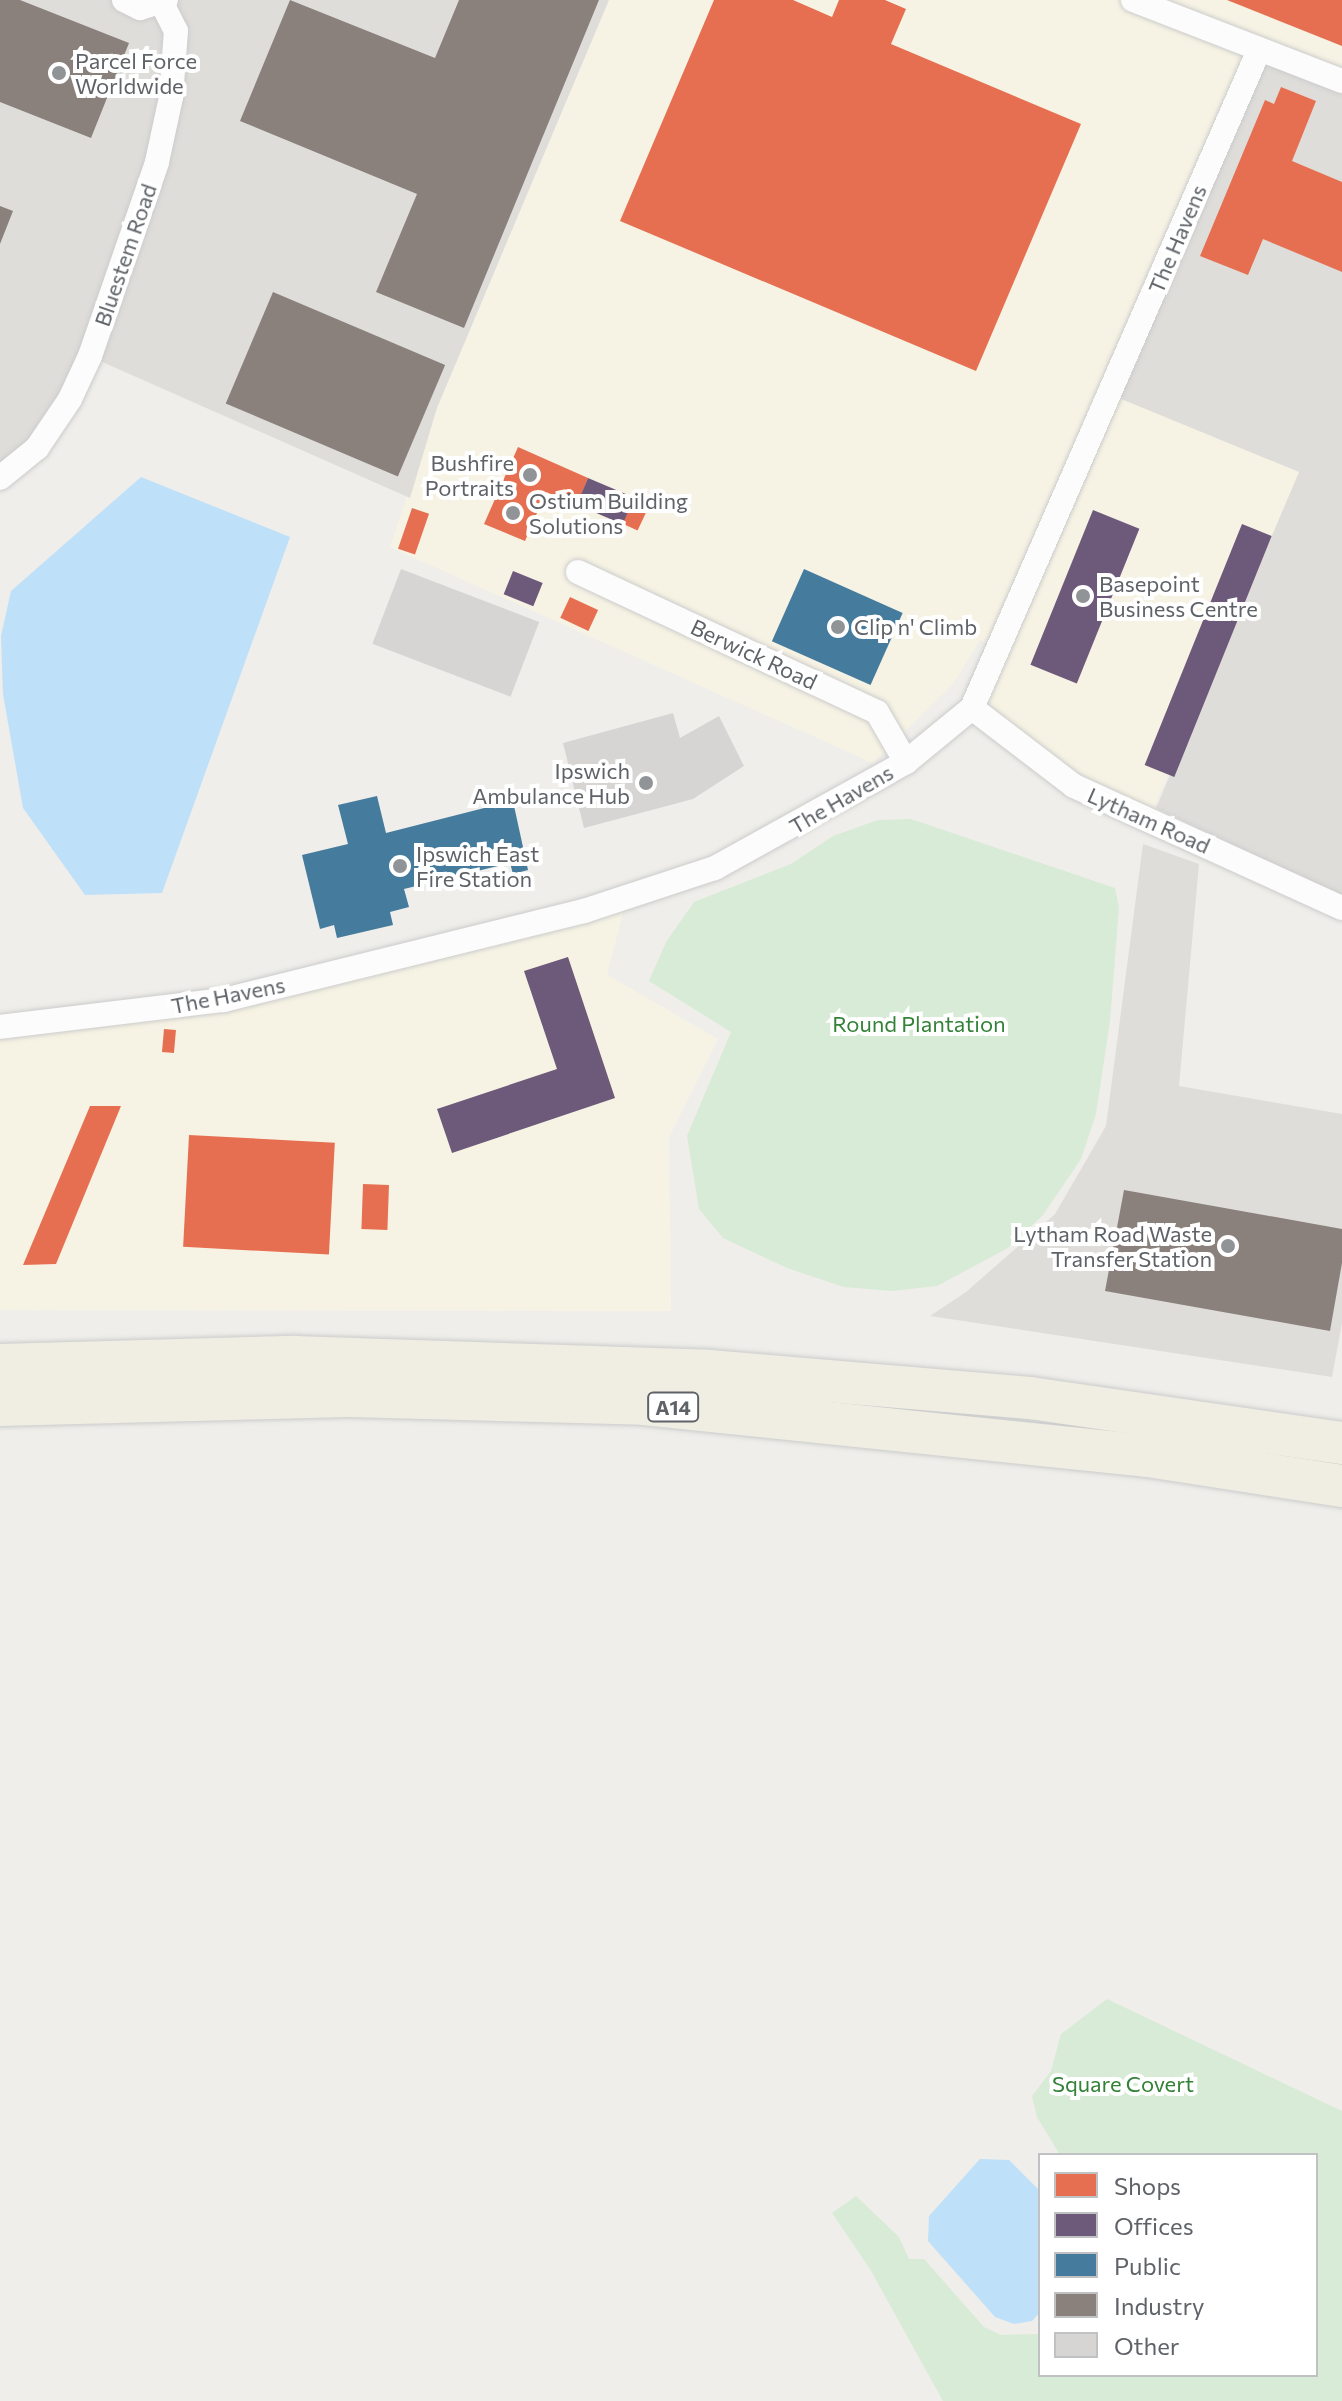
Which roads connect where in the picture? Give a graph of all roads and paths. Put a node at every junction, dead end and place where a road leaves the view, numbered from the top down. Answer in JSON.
{"nodes":[{"id":1,"x":124,"y":0,"type":"edge"},
{"id":2,"x":1133,"y":0,"type":"edge"},
{"id":3,"x":164,"y":2,"type":"edge"},
{"id":4,"x":1259,"y":50,"type":"junction"},
{"id":5,"x":1342,"y":81,"type":"edge"},
{"id":6,"x":0,"y":478,"type":"edge"},
{"id":7,"x":578,"y":572,"type":"dead end"},
{"id":8,"x":972,"y":708,"type":"junction"},
{"id":9,"x":906,"y":762,"type":"junction"},
{"id":10,"x":1342,"y":908,"type":"edge"},
{"id":11,"x":0,"y":1027,"type":"edge"},
{"id":12,"x":0,"y":1365,"type":"edge"},
{"id":13,"x":0,"y":1405,"type":"edge"},
{"id":14,"x":1342,"y":1443,"type":"edge"},
{"id":15,"x":1342,"y":1486,"type":"edge"}],
"edges":[{"from":1,"to":3,"type":"street"},
{"from":2,"to":4,"type":"street"},
{"from":3,"to":6,"type":"street","name":"Bluestem Road"},
{"from":4,"to":5,"type":"street"},
{"from":4,"to":8,"type":"street","name":"The Havens"},
{"from":7,"to":9,"type":"street","name":"Berwick Road"},
{"from":8,"to":9,"type":"street","name":"The Havens"},
{"from":8,"to":10,"type":"street","name":"Lytham Road"},
{"from":9,"to":11,"type":"street","name":"The Havens"},
{"from":12,"to":14,"type":"highway","number":"A14"},
{"from":13,"to":15,"type":"highway","number":"A14"}]}
